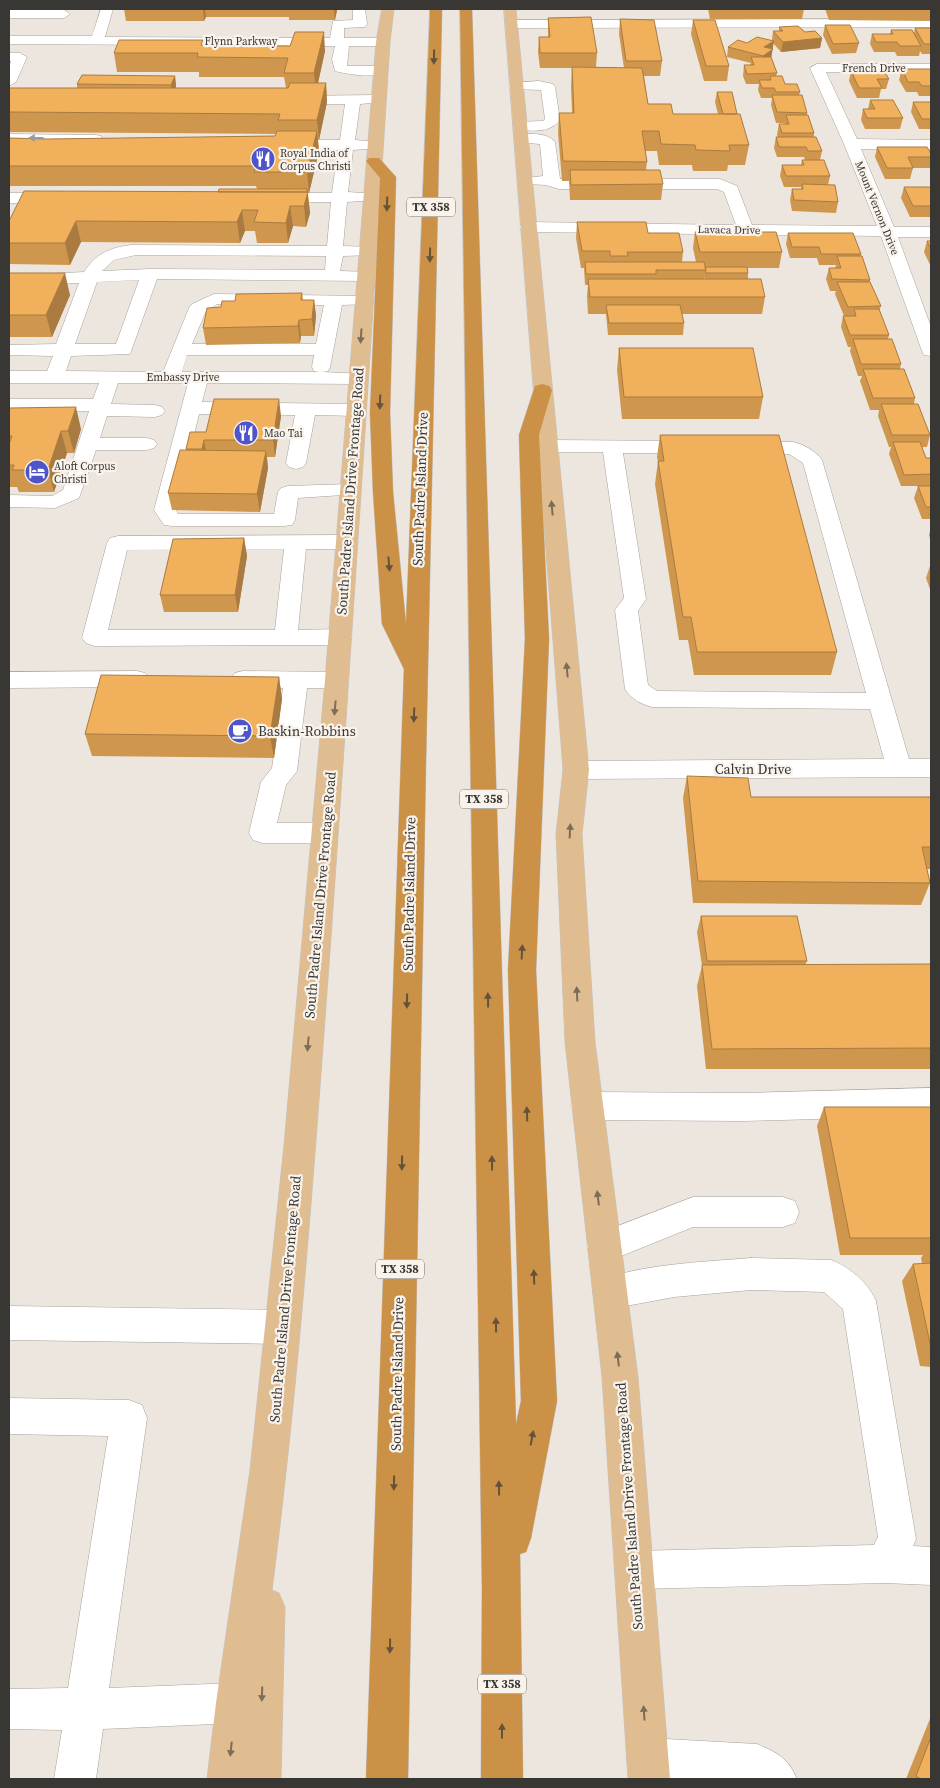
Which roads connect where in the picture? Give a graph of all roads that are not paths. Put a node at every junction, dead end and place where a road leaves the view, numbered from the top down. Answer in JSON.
{"nodes":[{"id":1,"x":107,"y":9,"type":"edge"},
{"id":2,"x":359,"y":9,"type":"edge"},
{"id":3,"x":388,"y":9,"type":"edge"},
{"id":4,"x":436,"y":9,"type":"edge"},
{"id":5,"x":466,"y":9,"type":"edge"},
{"id":6,"x":815,"y":9,"type":"edge"},
{"id":7,"x":667,"y":10,"type":"edge"},
{"id":8,"x":697,"y":10,"type":"edge"},
{"id":9,"x":9,"y":14,"type":"edge"},
{"id":10,"x":514,"y":14,"type":"edge"},
{"id":11,"x":63,"y":16,"type":"edge"},
{"id":12,"x":671,"y":23,"type":"junction"},
{"id":13,"x":701,"y":23,"type":"junction"},
{"id":14,"x":820,"y":23,"type":"junction"},
{"id":15,"x":931,"y":23,"type":"edge"},
{"id":16,"x":9,"y":24,"type":"edge"},
{"id":17,"x":147,"y":24,"type":"dead end"},
{"id":18,"x":9,"y":40,"type":"edge"},
{"id":19,"x":56,"y":40,"type":"junction"},
{"id":20,"x":97,"y":40,"type":"junction"},
{"id":21,"x":132,"y":40,"type":"junction"},
{"id":22,"x":237,"y":41,"type":"junction"},
{"id":23,"x":273,"y":41,"type":"junction"},
{"id":24,"x":340,"y":42,"type":"junction"},
{"id":25,"x":383,"y":42,"type":"junction"},
{"id":26,"x":119,"y":53,"type":"junction"},
{"id":27,"x":199,"y":53,"type":"edge"},
{"id":28,"x":238,"y":56,"type":"edge"},
{"id":29,"x":9,"y":57,"type":"edge"},
{"id":30,"x":266,"y":58,"type":"edge"},
{"id":31,"x":817,"y":68,"type":"joint"},
{"id":32,"x":931,"y":68,"type":"edge"},
{"id":33,"x":381,"y":70,"type":"junction"},
{"id":34,"x":9,"y":82,"type":"edge"},
{"id":35,"x":516,"y":86,"type":"junction"},
{"id":36,"x":274,"y":100,"type":"edge"},
{"id":37,"x":353,"y":100,"type":"junction"},
{"id":38,"x":378,"y":100,"type":"junction"},
{"id":39,"x":520,"y":132,"type":"junction"},
{"id":40,"x":9,"y":138,"type":"edge"},
{"id":41,"x":346,"y":144,"type":"junction"},
{"id":42,"x":852,"y":144,"type":"junction"},
{"id":43,"x":931,"y":144,"type":"edge"},
{"id":44,"x":267,"y":145,"type":"edge"},
{"id":45,"x":9,"y":151,"type":"edge"},
{"id":46,"x":374,"y":153,"type":"junction"},
{"id":47,"x":524,"y":181,"type":"junction"},
{"id":48,"x":549,"y":181,"type":"junction"},
{"id":49,"x":339,"y":197,"type":"junction"},
{"id":50,"x":371,"y":197,"type":"junction"},
{"id":51,"x":9,"y":198,"type":"edge"},
{"id":52,"x":75,"y":198,"type":"edge"},
{"id":53,"x":257,"y":198,"type":"edge"},
{"id":54,"x":528,"y":227,"type":"junction"},
{"id":55,"x":746,"y":230,"type":"junction"},
{"id":56,"x":888,"y":232,"type":"junction"},
{"id":57,"x":931,"y":232,"type":"edge"},
{"id":58,"x":335,"y":250,"type":"junction"},
{"id":59,"x":367,"y":251,"type":"junction"},
{"id":60,"x":150,"y":274,"type":"junction"},
{"id":61,"x":332,"y":276,"type":"junction"},
{"id":62,"x":365,"y":276,"type":"junction"},
{"id":63,"x":89,"y":277,"type":"junction"},
{"id":64,"x":9,"y":281,"type":"edge"},
{"id":65,"x":334,"y":300,"type":"junction"},
{"id":66,"x":364,"y":300,"type":"junction"},
{"id":67,"x":930,"y":348,"type":"edge"},
{"id":68,"x":325,"y":349,"type":"junction"},
{"id":69,"x":9,"y":350,"type":"edge"},
{"id":70,"x":64,"y":350,"type":"junction"},
{"id":71,"x":180,"y":350,"type":"junction"},
{"id":72,"x":9,"y":377,"type":"edge"},
{"id":73,"x":55,"y":377,"type":"junction"},
{"id":74,"x":110,"y":377,"type":"junction"},
{"id":75,"x":171,"y":377,"type":"junction"},
{"id":76,"x":199,"y":377,"type":"junction"},
{"id":77,"x":319,"y":378,"type":"junction"},
{"id":78,"x":358,"y":378,"type":"junction"},
{"id":79,"x":542,"y":390,"type":"junction"},
{"id":80,"x":100,"y":407,"type":"junction"},
{"id":81,"x":191,"y":408,"type":"junction"},
{"id":82,"x":306,"y":409,"type":"junction"},
{"id":83,"x":356,"y":410,"type":"junction"},
{"id":84,"x":155,"y":411,"type":"dead end"},
{"id":85,"x":15,"y":413,"type":"edge"},
{"id":86,"x":88,"y":444,"type":"junction"},
{"id":87,"x":147,"y":444,"type":"dead end"},
{"id":88,"x":547,"y":446,"type":"junction"},
{"id":89,"x":612,"y":446,"type":"junction"},
{"id":90,"x":296,"y":464,"type":"dead end"},
{"id":91,"x":351,"y":490,"type":"junction"},
{"id":92,"x":9,"y":501,"type":"edge"},
{"id":93,"x":347,"y":542,"type":"junction"},
{"id":94,"x":296,"y":543,"type":"junction"},
{"id":95,"x":286,"y":637,"type":"junction"},
{"id":96,"x":340,"y":637,"type":"junction"},
{"id":97,"x":416,"y":669,"type":"junction"},
{"id":98,"x":160,"y":679,"type":"edge"},
{"id":99,"x":9,"y":680,"type":"edge"},
{"id":100,"x":218,"y":680,"type":"edge"},
{"id":101,"x":296,"y":680,"type":"junction"},
{"id":102,"x":337,"y":680,"type":"junction"},
{"id":103,"x":881,"y":701,"type":"junction"},
{"id":104,"x":900,"y":768,"type":"junction"},
{"id":105,"x":931,"y":768,"type":"edge"},
{"id":106,"x":576,"y":770,"type":"junction"},
{"id":107,"x":324,"y":833,"type":"junction"},
{"id":108,"x":931,"y":1102,"type":"edge"},
{"id":109,"x":587,"y":1106,"type":"junction"},
{"id":110,"x":783,"y":1212,"type":"dead end"},
{"id":111,"x":604,"y":1248,"type":"junction"},
{"id":112,"x":610,"y":1293,"type":"junction"},
{"id":113,"x":9,"y":1322,"type":"edge"},
{"id":114,"x":282,"y":1327,"type":"junction"},
{"id":115,"x":9,"y":1416,"type":"edge"},
{"id":116,"x":269,"y":1470,"type":"junction"},
{"id":117,"x":885,"y":1564,"type":"junction"},
{"id":118,"x":931,"y":1566,"type":"edge"},
{"id":119,"x":634,"y":1570,"type":"junction"},
{"id":120,"x":502,"y":1589,"type":"junction"},
{"id":121,"x":236,"y":1703,"type":"junction"},
{"id":122,"x":9,"y":1709,"type":"edge"},
{"id":123,"x":87,"y":1709,"type":"junction"},
{"id":124,"x":648,"y":1769,"type":"edge"},
{"id":125,"x":76,"y":1779,"type":"edge"},
{"id":126,"x":228,"y":1779,"type":"edge"},
{"id":127,"x":260,"y":1779,"type":"edge"},
{"id":128,"x":386,"y":1779,"type":"edge"},
{"id":129,"x":502,"y":1779,"type":"edge"},
{"id":130,"x":776,"y":1779,"type":"edge"}],
"edges":[{"from":1,"to":20,"type":"street"},
{"from":2,"to":24,"type":"street"},
{"from":3,"to":25,"type":"main road","name":"South Padre Island Drive Frontage Road"},
{"from":4,"to":97,"type":"highway","name":"South Padre Island Drive","number":"TX 358","one_way":true},
{"from":120,"to":5,"type":"highway","number":"TX 358","one_way":true},
{"from":6,"to":14,"type":"street"},
{"from":7,"to":12,"type":"street"},
{"from":8,"to":13,"type":"street"},
{"from":9,"to":11,"type":"street"},
{"from":10,"to":12,"type":"street"},
{"from":10,"to":35,"type":"main road","name":"South Padre Island Drive Frontage Road"},
{"from":11,"to":16,"type":"street"},
{"from":11,"to":19,"type":"street"},
{"from":12,"to":13,"type":"street"},
{"from":13,"to":14,"type":"street"},
{"from":14,"to":15,"type":"street"},
{"from":17,"to":21,"type":"street"},
{"from":18,"to":19,"type":"street","name":"Flynn Parkway"},
{"from":19,"to":20,"type":"street","name":"Flynn Parkway"},
{"from":19,"to":26,"type":"street"},
{"from":20,"to":21,"type":"street","name":"Flynn Parkway"},
{"from":21,"to":22,"type":"street","name":"Flynn Parkway"},
{"from":21,"to":26,"type":"street"},
{"from":22,"to":23,"type":"street","name":"Flynn Parkway"},
{"from":22,"to":28,"type":"street"},
{"from":23,"to":24,"type":"street","name":"Flynn Parkway"},
{"from":23,"to":30,"type":"street"},
{"from":24,"to":25,"type":"street","name":"Flynn Parkway"},
{"from":24,"to":33,"type":"street"},
{"from":25,"to":33,"type":"main road","name":"South Padre Island Drive Frontage Road"},
{"from":26,"to":27,"type":"street"},
{"from":29,"to":34,"type":"street"},
{"from":31,"to":32,"type":"street","name":"French Drive"},
{"from":31,"to":42,"type":"street","name":"Mount Vernon Drive"},
{"from":33,"to":38,"type":"main road","name":"South Padre Island Drive Frontage Road"},
{"from":35,"to":39,"type":"main road","name":"South Padre Island Drive Frontage Road"},
{"from":35,"to":39,"type":"street"},
{"from":36,"to":37,"type":"street"},
{"from":37,"to":38,"type":"street"},
{"from":37,"to":41,"type":"street"},
{"from":38,"to":46,"type":"main road","name":"South Padre Island Drive Frontage Road"},
{"from":39,"to":47,"type":"main road","name":"South Padre Island Drive Frontage Road"},
{"from":39,"to":48,"type":"street"},
{"from":45,"to":40,"type":"street","one_way":true},
{"from":41,"to":44,"type":"street"},
{"from":41,"to":46,"type":"street"},
{"from":41,"to":49,"type":"street"},
{"from":42,"to":43,"type":"street"},
{"from":42,"to":56,"type":"street","name":"Mount Vernon Drive"},
{"from":46,"to":50,"type":"main road","name":"South Padre Island Drive Frontage Road"},
{"from":46,"to":97,"type":"highway","one_way":true},
{"from":47,"to":48,"type":"street"},
{"from":47,"to":54,"type":"main road","name":"South Padre Island Drive Frontage Road"},
{"from":48,"to":55,"type":"street"},
{"from":49,"to":50,"type":"street"},
{"from":49,"to":53,"type":"street"},
{"from":49,"to":58,"type":"street"},
{"from":50,"to":59,"type":"main road","name":"South Padre Island Drive Frontage Road"},
{"from":51,"to":52,"type":"street"},
{"from":54,"to":55,"type":"street","name":"Lavaca Drive"},
{"from":54,"to":79,"type":"main road","name":"South Padre Island Drive Frontage Road"},
{"from":55,"to":56,"type":"street","name":"Lavaca Drive"},
{"from":56,"to":57,"type":"street","name":"Lavaca Drive"},
{"from":56,"to":67,"type":"street","name":"Mount Vernon Drive"},
{"from":58,"to":59,"type":"street"},
{"from":58,"to":61,"type":"street"},
{"from":58,"to":63,"type":"street"},
{"from":59,"to":62,"type":"main road","name":"South Padre Island Drive Frontage Road"},
{"from":60,"to":61,"type":"street"},
{"from":60,"to":63,"type":"street"},
{"from":60,"to":70,"type":"street"},
{"from":61,"to":62,"type":"street"},
{"from":62,"to":66,"type":"main road","name":"South Padre Island Drive Frontage Road"},
{"from":63,"to":64,"type":"street"},
{"from":63,"to":70,"type":"street"},
{"from":65,"to":66,"type":"street"},
{"from":65,"to":68,"type":"street"},
{"from":65,"to":71,"type":"street"},
{"from":66,"to":78,"type":"main road","name":"South Padre Island Drive Frontage Road","one_way":true},
{"from":68,"to":71,"type":"street"},
{"from":68,"to":77,"type":"street"},
{"from":69,"to":70,"type":"street"},
{"from":70,"to":73,"type":"street"},
{"from":71,"to":75,"type":"street"},
{"from":72,"to":73,"type":"street","name":"Embassy Drive"},
{"from":73,"to":74,"type":"street","name":"Embassy Drive"},
{"from":74,"to":75,"type":"street","name":"Embassy Drive"},
{"from":74,"to":80,"type":"street"},
{"from":75,"to":76,"type":"street","name":"Embassy Drive"},
{"from":76,"to":77,"type":"street","name":"Embassy Drive"},
{"from":76,"to":81,"type":"street"},
{"from":77,"to":78,"type":"street","name":"Embassy Drive"},
{"from":78,"to":83,"type":"main road","name":"South Padre Island Drive Frontage Road"},
{"from":79,"to":88,"type":"main road","name":"South Padre Island Drive Frontage Road"},
{"from":120,"to":79,"type":"highway","one_way":true},
{"from":80,"to":84,"type":"street"},
{"from":80,"to":85,"type":"street"},
{"from":80,"to":86,"type":"street"},
{"from":81,"to":82,"type":"street"},
{"from":81,"to":91,"type":"street"},
{"from":82,"to":83,"type":"street"},
{"from":82,"to":90,"type":"street"},
{"from":83,"to":91,"type":"main road","name":"South Padre Island Drive Frontage Road"},
{"from":86,"to":87,"type":"street"},
{"from":86,"to":92,"type":"street"},
{"from":88,"to":89,"type":"street"},
{"from":106,"to":88,"type":"main road","name":"South Padre Island Drive Frontage Road","one_way":true},
{"from":89,"to":103,"type":"street"},
{"from":89,"to":103,"type":"street"},
{"from":91,"to":93,"type":"main road","name":"South Padre Island Drive Frontage Road"},
{"from":93,"to":94,"type":"street"},
{"from":93,"to":96,"type":"main road","name":"South Padre Island Drive Frontage Road"},
{"from":94,"to":95,"type":"street"},
{"from":94,"to":95,"type":"street"},
{"from":95,"to":96,"type":"street"},
{"from":96,"to":102,"type":"main road","name":"South Padre Island Drive Frontage Road"},
{"from":97,"to":128,"type":"highway","name":"South Padre Island Drive","number":"TX 358","one_way":true},
{"from":98,"to":99,"type":"street"},
{"from":100,"to":101,"type":"street"},
{"from":101,"to":102,"type":"street"},
{"from":101,"to":107,"type":"street"},
{"from":102,"to":107,"type":"main road","name":"South Padre Island Drive Frontage Road","one_way":true},
{"from":103,"to":104,"type":"street"},
{"from":104,"to":105,"type":"street","name":"Calvin Drive"},
{"from":104,"to":106,"type":"street","name":"Calvin Drive"},
{"from":109,"to":106,"type":"main road","name":"South Padre Island Drive Frontage Road","one_way":true},
{"from":107,"to":114,"type":"main road","name":"South Padre Island Drive Frontage Road","one_way":true},
{"from":108,"to":109,"type":"street"},
{"from":111,"to":109,"type":"main road","name":"South Padre Island Drive Frontage Road","one_way":true},
{"from":110,"to":111,"type":"street"},
{"from":111,"to":112,"type":"main road","name":"South Padre Island Drive Frontage Road"},
{"from":112,"to":117,"type":"street"},
{"from":119,"to":112,"type":"main road","name":"South Padre Island Drive Frontage Road","one_way":true},
{"from":113,"to":114,"type":"street"},
{"from":114,"to":116,"type":"main road","name":"South Padre Island Drive Frontage Road"},
{"from":115,"to":123,"type":"street"},
{"from":116,"to":121,"type":"main road","name":"South Padre Island Drive Frontage Road"},
{"from":116,"to":127,"type":"main road","one_way":true},
{"from":117,"to":118,"type":"street"},
{"from":117,"to":119,"type":"street"},
{"from":124,"to":119,"type":"main road","name":"South Padre Island Drive Frontage Road","one_way":true},
{"from":129,"to":120,"type":"highway","number":"TX 358","one_way":true},
{"from":121,"to":123,"type":"street"},
{"from":121,"to":126,"type":"main road","name":"South Padre Island Drive Frontage Road","one_way":true},
{"from":122,"to":123,"type":"street"},
{"from":123,"to":125,"type":"street"},
{"from":124,"to":130,"type":"street"}]}
